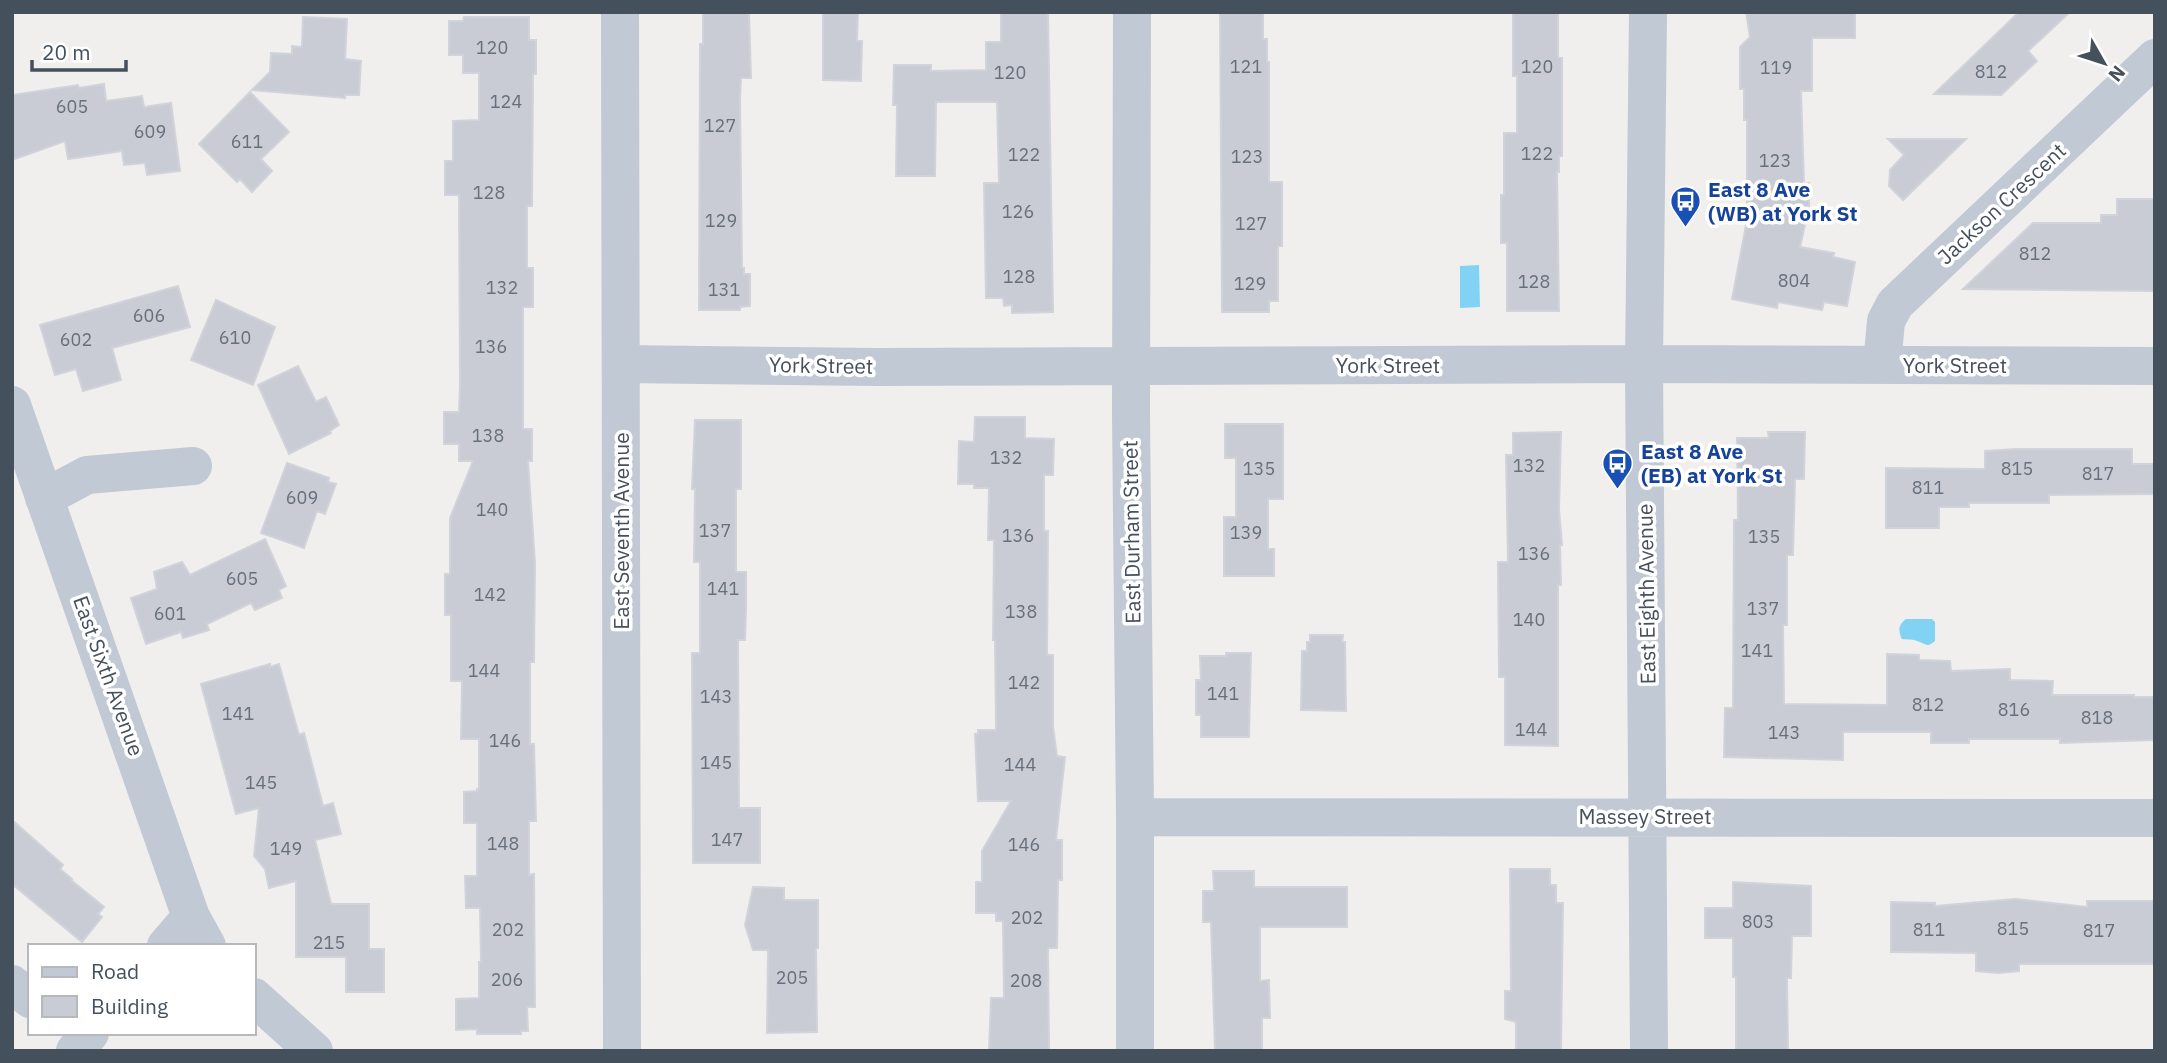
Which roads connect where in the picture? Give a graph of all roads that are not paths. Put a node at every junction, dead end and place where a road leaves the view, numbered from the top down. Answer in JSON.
{"nodes":[{"id":1,"x":621,"y":12,"type":"edge"},
{"id":2,"x":1132,"y":12,"type":"edge"},
{"id":3,"x":1648,"y":12,"type":"edge"},
{"id":4,"x":2155,"y":58,"type":"edge"},
{"id":5,"x":621,"y":364,"type":"junction"},
{"id":6,"x":1644,"y":364,"type":"junction"},
{"id":7,"x":1881,"y":365,"type":"junction"},
{"id":8,"x":2155,"y":366,"type":"edge"},
{"id":9,"x":1131,"y":367,"type":"junction"},
{"id":10,"x":12,"y":405,"type":"edge"},
{"id":11,"x":193,"y":466,"type":"dead end"},
{"id":12,"x":44,"y":498,"type":"junction"},
{"id":13,"x":1136,"y":817,"type":"junction"},
{"id":14,"x":1648,"y":817,"type":"junction"},
{"id":15,"x":2155,"y":818,"type":"edge"},
{"id":16,"x":199,"y":931,"type":"edge"},
{"id":17,"x":170,"y":944,"type":"edge"},
{"id":18,"x":12,"y":984,"type":"edge"},
{"id":19,"x":28,"y":997,"type":"edge"},
{"id":20,"x":256,"y":1000,"type":"edge"},
{"id":21,"x":314,"y":1051,"type":"edge"},
{"id":22,"x":622,"y":1051,"type":"edge"},
{"id":23,"x":1135,"y":1051,"type":"edge"},
{"id":24,"x":1649,"y":1051,"type":"edge"}],
"edges":[{"from":1,"to":5,"type":"street","name":"East Seventh Avenue"},
{"from":2,"to":9,"type":"street","name":"East Durham Street"},
{"from":3,"to":6,"type":"street","name":"East Eighth Avenue"},
{"from":4,"to":7,"type":"street","name":"Jackson Crescent"},
{"from":5,"to":9,"type":"street","name":"York Street"},
{"from":5,"to":22,"type":"street","name":"East Seventh Avenue"},
{"from":6,"to":7,"type":"street","name":"York Street"},
{"from":6,"to":9,"type":"street","name":"York Street"},
{"from":6,"to":14,"type":"street","name":"East Eighth Avenue"},
{"from":7,"to":8,"type":"street","name":"York Street"},
{"from":9,"to":13,"type":"street","name":"East Durham Street"},
{"from":10,"to":12,"type":"street","name":"East Sixth Avenue"},
{"from":11,"to":12,"type":"street"},
{"from":12,"to":16,"type":"street","name":"East Sixth Avenue"},
{"from":13,"to":14,"type":"street","name":"Massey Street"},
{"from":13,"to":23,"type":"street","name":"East Durham Street"},
{"from":14,"to":15,"type":"street","name":"Massey Street"},
{"from":14,"to":24,"type":"street","name":"East Eighth Avenue"},
{"from":16,"to":17,"type":"street"},
{"from":18,"to":19,"type":"street"},
{"from":20,"to":21,"type":"street"}]}
